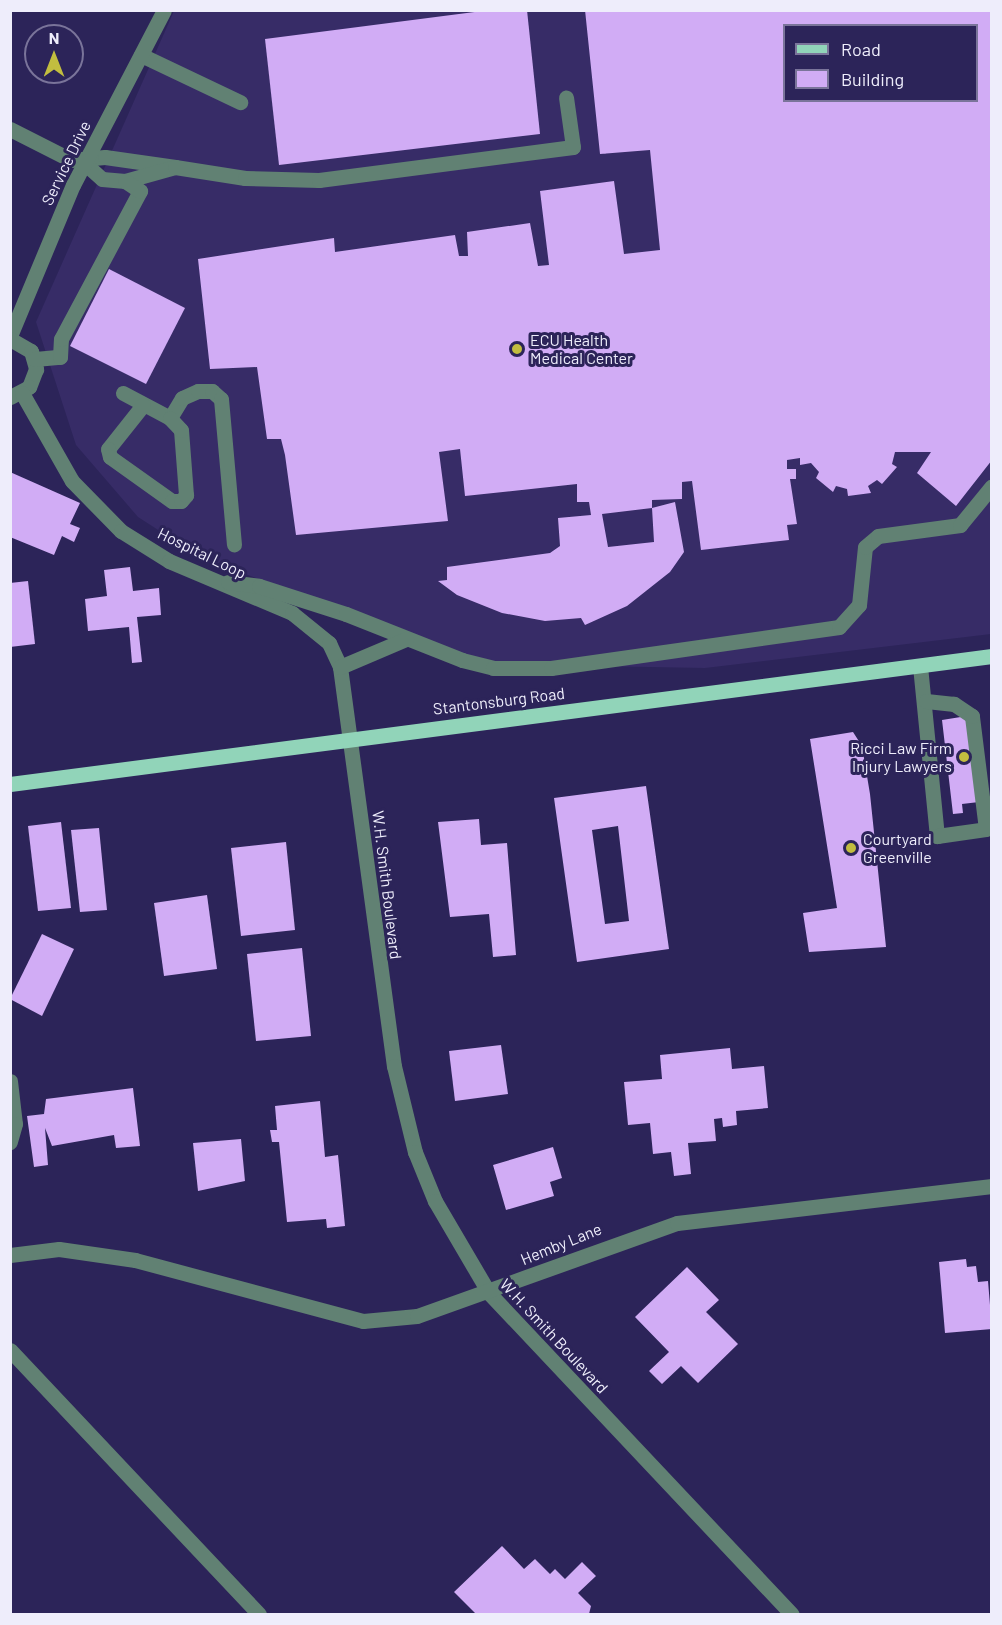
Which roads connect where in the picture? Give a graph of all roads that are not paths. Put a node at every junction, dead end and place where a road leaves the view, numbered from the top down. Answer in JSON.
{"nodes":[{"id":1,"x":164,"y":10,"type":"edge"},
{"id":2,"x":141,"y":55,"type":"junction"},
{"id":3,"x":566,"y":97,"type":"dead end"},
{"id":4,"x":240,"y":102,"type":"dead end"},
{"id":5,"x":10,"y":129,"type":"edge"},
{"id":6,"x":84,"y":163,"type":"junction"},
{"id":7,"x":175,"y":167,"type":"junction"},
{"id":8,"x":125,"y":181,"type":"junction"},
{"id":9,"x":10,"y":337,"type":"edge"},
{"id":10,"x":35,"y":359,"type":"junction"},
{"id":11,"x":123,"y":393,"type":"dead end"},
{"id":12,"x":16,"y":395,"type":"edge"},
{"id":13,"x":142,"y":405,"type":"junction"},
{"id":14,"x":170,"y":418,"type":"junction"},
{"id":15,"x":992,"y":486,"type":"edge"},
{"id":16,"x":234,"y":544,"type":"dead end"},
{"id":17,"x":211,"y":580,"type":"junction"},
{"id":18,"x":406,"y":639,"type":"junction"},
{"id":19,"x":992,"y":657,"type":"edge"},
{"id":20,"x":920,"y":666,"type":"junction"},
{"id":21,"x":340,"y":667,"type":"junction"},
{"id":22,"x":926,"y":701,"type":"junction"},
{"id":23,"x":351,"y":738,"type":"junction"},
{"id":24,"x":10,"y":784,"type":"edge"},
{"id":25,"x":10,"y":1081,"type":"edge"},
{"id":26,"x":10,"y":1142,"type":"edge"},
{"id":27,"x":992,"y":1186,"type":"edge"},
{"id":28,"x":10,"y":1255,"type":"edge"},
{"id":29,"x":489,"y":1293,"type":"junction"},
{"id":30,"x":10,"y":1350,"type":"edge"},
{"id":31,"x":259,"y":1614,"type":"edge"},
{"id":32,"x":792,"y":1614,"type":"edge"}],
"edges":[{"from":1,"to":2,"type":"street","name":"Service Drive"},
{"from":2,"to":4,"type":"street"},
{"from":2,"to":6,"type":"street","name":"Service Drive"},
{"from":3,"to":7,"type":"street"},
{"from":5,"to":6,"type":"street"},
{"from":6,"to":7,"type":"street"},
{"from":6,"to":8,"type":"street"},
{"from":6,"to":9,"type":"street","name":"Service Drive"},
{"from":7,"to":8,"type":"street"},
{"from":8,"to":10,"type":"street"},
{"from":9,"to":10,"type":"street"},
{"from":10,"to":12,"type":"street","name":"Hospital Loop"},
{"from":11,"to":13,"type":"street"},
{"from":12,"to":17,"type":"street","name":"Hospital Loop"},
{"from":13,"to":14,"type":"street"},
{"from":13,"to":14,"type":"street"},
{"from":14,"to":16,"type":"street"},
{"from":15,"to":18,"type":"street"},
{"from":17,"to":18,"type":"street"},
{"from":17,"to":21,"type":"street","name":"Hospital Loop"},
{"from":18,"to":21,"type":"street"},
{"from":19,"to":20,"type":"main road","name":"Stantonsburg Road"},
{"from":20,"to":22,"type":"street"},
{"from":20,"to":23,"type":"main road","name":"Stantonsburg Road"},
{"from":21,"to":23,"type":"street","name":"Hospital Loop"},
{"from":22,"to":22,"type":"street"},
{"from":23,"to":24,"type":"main road","name":"Stantonsburg Road"},
{"from":23,"to":29,"type":"street","name":"W.H. Smith Boulevard"},
{"from":25,"to":26,"type":"street"},
{"from":27,"to":29,"type":"street","name":"Hemby Lane"},
{"from":28,"to":29,"type":"street","name":"Hemby Lane"},
{"from":29,"to":32,"type":"street","name":"W.H. Smith Boulevard"},
{"from":30,"to":31,"type":"street"}]}
